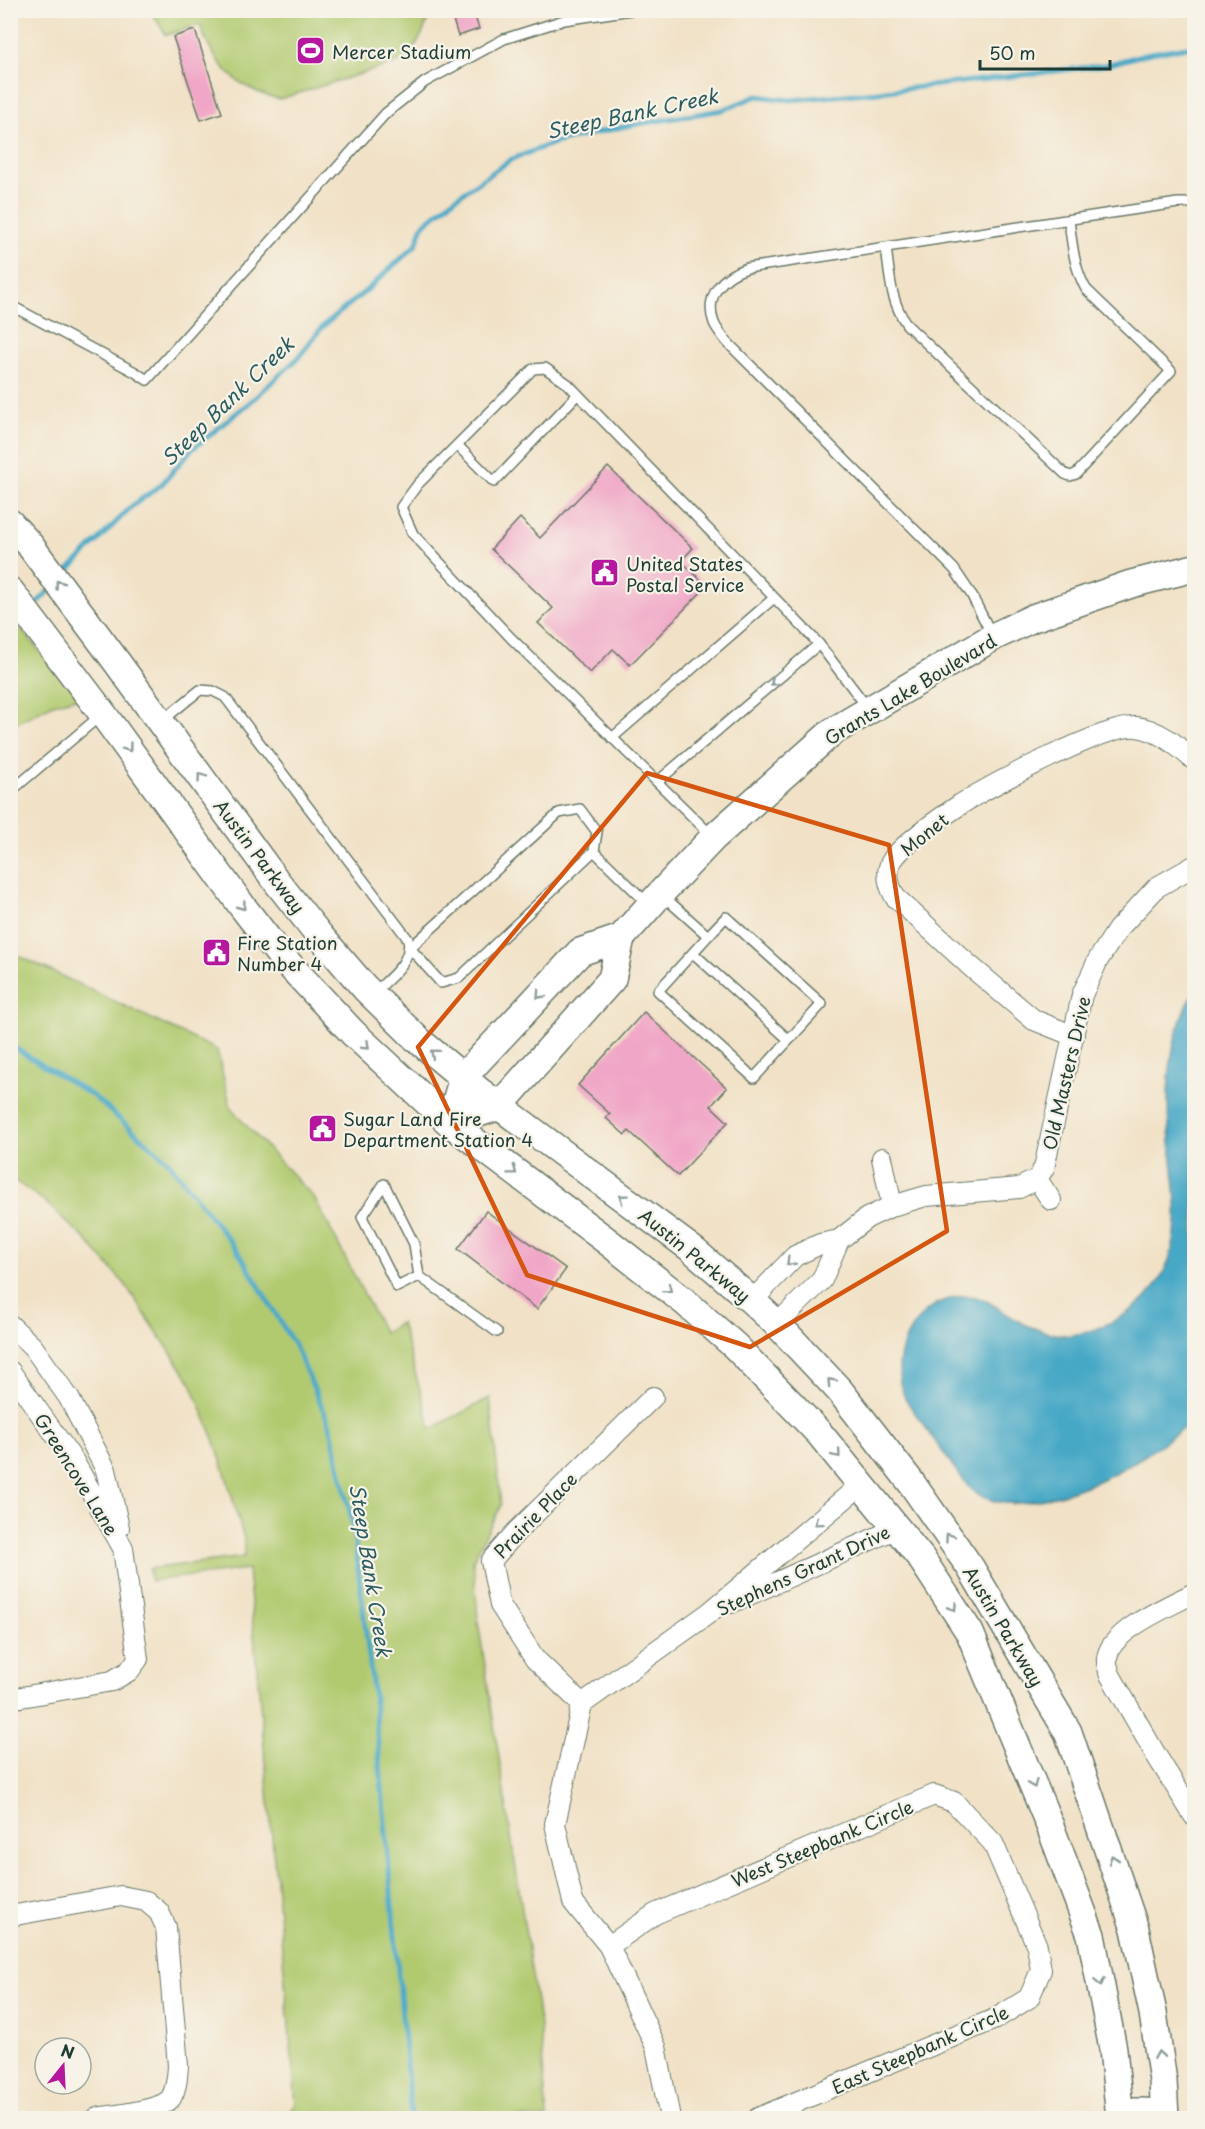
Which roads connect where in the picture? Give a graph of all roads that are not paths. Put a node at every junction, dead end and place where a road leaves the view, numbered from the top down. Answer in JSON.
{"nodes":[{"id":1,"x":631,"y":10,"type":"edge"},
{"id":2,"x":1194,"y":203,"type":"edge"},
{"id":3,"x":1069,"y":220,"type":"junction"},
{"id":4,"x":886,"y":247,"type":"junction"},
{"id":5,"x":10,"y":304,"type":"edge"},
{"id":6,"x":578,"y":394,"type":"junction"},
{"id":7,"x":457,"y":445,"type":"junction"},
{"id":8,"x":10,"y":523,"type":"edge"},
{"id":9,"x":1194,"y":568,"type":"edge"},
{"id":10,"x":10,"y":591,"type":"edge"},
{"id":11,"x":774,"y":598,"type":"junction"},
{"id":12,"x":993,"y":637,"type":"junction"},
{"id":13,"x":819,"y":644,"type":"junction"},
{"id":14,"x":869,"y":710,"type":"junction"},
{"id":15,"x":103,"y":714,"type":"junction"},
{"id":16,"x":161,"y":722,"type":"junction"},
{"id":17,"x":612,"y":738,"type":"junction"},
{"id":18,"x":1194,"y":760,"type":"edge"},
{"id":19,"x":657,"y":782,"type":"junction"},
{"id":20,"x":10,"y":792,"type":"edge"},
{"id":21,"x":713,"y":838,"type":"junction"},
{"id":22,"x":594,"y":851,"type":"junction"},
{"id":23,"x":1194,"y":866,"type":"edge"},
{"id":24,"x":655,"y":899,"type":"junction"},
{"id":25,"x":708,"y":936,"type":"junction"},
{"id":26,"x":621,"y":938,"type":"junction"},
{"id":27,"x":410,"y":948,"type":"junction"},
{"id":28,"x":693,"y":953,"type":"junction"},
{"id":29,"x":373,"y":995,"type":"junction"},
{"id":30,"x":1074,"y":1036,"type":"junction"},
{"id":31,"x":789,"y":1040,"type":"junction"},
{"id":32,"x":463,"y":1077,"type":"junction"},
{"id":33,"x":500,"y":1106,"type":"junction"},
{"id":34,"x":450,"y":1123,"type":"junction"},
{"id":35,"x":882,"y":1158,"type":"dead end"},
{"id":36,"x":1037,"y":1179,"type":"junction"},
{"id":37,"x":1051,"y":1200,"type":"dead end"},
{"id":38,"x":892,"y":1206,"type":"junction"},
{"id":39,"x":839,"y":1240,"type":"junction"},
{"id":40,"x":419,"y":1276,"type":"junction"},
{"id":41,"x":752,"y":1301,"type":"junction"},
{"id":42,"x":777,"y":1324,"type":"junction"},
{"id":43,"x":10,"y":1325,"type":"edge"},
{"id":44,"x":497,"y":1332,"type":"dead end"},
{"id":45,"x":10,"y":1371,"type":"edge"},
{"id":46,"x":653,"y":1397,"type":"dead end"},
{"id":47,"x":910,"y":1481,"type":"junction"},
{"id":48,"x":862,"y":1484,"type":"junction"},
{"id":49,"x":897,"y":1528,"type":"junction"},
{"id":50,"x":123,"y":1548,"type":"junction"},
{"id":51,"x":1194,"y":1593,"type":"edge"},
{"id":52,"x":709,"y":1613,"type":"junction"},
{"id":53,"x":10,"y":1699,"type":"edge"},
{"id":54,"x":582,"y":1704,"type":"junction"},
{"id":55,"x":1194,"y":1816,"type":"edge"},
{"id":56,"x":1008,"y":1878,"type":"joint"},
{"id":57,"x":10,"y":1916,"type":"edge"},
{"id":58,"x":609,"y":1946,"type":"junction"},
{"id":59,"x":1116,"y":2115,"type":"edge"},
{"id":60,"x":1165,"y":2116,"type":"edge"},
{"id":61,"x":97,"y":2118,"type":"edge"},
{"id":62,"x":670,"y":2118,"type":"edge"},
{"id":63,"x":758,"y":2118,"type":"edge"}],
"edges":[{"from":1,"to":5,"type":"lane"},
{"from":2,"to":3,"type":"lane"},
{"from":3,"to":4,"type":"lane"},
{"from":3,"to":4,"type":"lane"},
{"from":4,"to":12,"type":"lane"},
{"from":6,"to":7,"type":"lane"},
{"from":6,"to":7,"type":"lane"},
{"from":6,"to":11,"type":"lane"},
{"from":7,"to":17,"type":"lane"},
{"from":16,"to":8,"type":"main road","name":"Austin Parkway","one_way":true},
{"from":9,"to":12,"type":"main road","name":"Grants Lake Boulevard"},
{"from":10,"to":15,"type":"main road","name":"Austin Parkway"},
{"from":11,"to":13,"type":"lane"},
{"from":11,"to":17,"type":"lane"},
{"from":12,"to":14,"type":"main road","name":"Grants Lake Boulevard"},
{"from":13,"to":14,"type":"lane"},
{"from":13,"to":19,"type":"lane","one_way":true},
{"from":14,"to":21,"type":"main road","name":"Grants Lake Boulevard"},
{"from":15,"to":20,"type":"lane"},
{"from":15,"to":34,"type":"main road","name":"Austin Parkway","one_way":true},
{"from":16,"to":27,"type":"lane"},
{"from":29,"to":16,"type":"main road","name":"Austin Parkway","one_way":true},
{"from":17,"to":19,"type":"lane"},
{"from":18,"to":30,"type":"street","name":"Monet"},
{"from":19,"to":21,"type":"lane"},
{"from":21,"to":24,"type":"main road","name":"Grants Lake Boulevard"},
{"from":22,"to":24,"type":"lane"},
{"from":22,"to":27,"type":"lane"},
{"from":22,"to":27,"type":"lane"},
{"from":23,"to":30,"type":"street","name":"Old Masters Drive"},
{"from":24,"to":25,"type":"lane"},
{"from":24,"to":26,"type":"main road","name":"Grants Lake Boulevard"},
{"from":25,"to":28,"type":"lane"},
{"from":25,"to":31,"type":"lane"},
{"from":26,"to":32,"type":"main road","name":"Grants Lake Boulevard","one_way":true},
{"from":26,"to":33,"type":"main road","name":"Grants Lake Boulevard"},
{"from":27,"to":29,"type":"lane"},
{"from":28,"to":31,"type":"lane"},
{"from":28,"to":31,"type":"lane"},
{"from":32,"to":29,"type":"main road","name":"Austin Parkway","one_way":true},
{"from":30,"to":36,"type":"street","name":"Old Masters Drive"},
{"from":32,"to":33,"type":"main road","name":"Austin Parkway"},
{"from":32,"to":34,"type":"main road","name":"Grants Lake Boulevard"},
{"from":33,"to":34,"type":"main road","name":"Grants Lake Boulevard"},
{"from":41,"to":33,"type":"main road","name":"Austin Parkway","one_way":true},
{"from":34,"to":48,"type":"main road","name":"Austin Parkway","one_way":true},
{"from":35,"to":38,"type":"street"},
{"from":36,"to":37,"type":"street"},
{"from":36,"to":38,"type":"street"},
{"from":38,"to":39,"type":"street"},
{"from":39,"to":41,"type":"street","one_way":true},
{"from":39,"to":42,"type":"street"},
{"from":40,"to":40,"type":"lane"},
{"from":40,"to":44,"type":"lane"},
{"from":41,"to":42,"type":"main road","name":"Austin Parkway"},
{"from":47,"to":42,"type":"main road","name":"Austin Parkway","one_way":true},
{"from":43,"to":50,"type":"street","name":"Greencove Lane"},
{"from":45,"to":50,"type":"street","name":"Greencove Lane"},
{"from":46,"to":54,"type":"street","name":"Prairie Place"},
{"from":47,"to":48,"type":"main road"},
{"from":47,"to":49,"type":"main road"},
{"from":60,"to":47,"type":"main road","name":"Austin Parkway","one_way":true},
{"from":48,"to":49,"type":"main road","name":"Austin Parkway"},
{"from":48,"to":52,"type":"street","name":"Stephens Grant Drive","one_way":true},
{"from":49,"to":52,"type":"street","name":"Stephens Grant Drive"},
{"from":49,"to":59,"type":"main road","name":"Austin Parkway","one_way":true},
{"from":50,"to":53,"type":"street","name":"Greencove Lane"},
{"from":51,"to":55,"type":"street"},
{"from":52,"to":54,"type":"street","name":"Stephens Grant Drive"},
{"from":54,"to":58,"type":"street"},
{"from":56,"to":58,"type":"street","name":"West Steepbank Circle"},
{"from":56,"to":63,"type":"street","name":"East Steepbank Circle"},
{"from":57,"to":61,"type":"street"},
{"from":58,"to":62,"type":"street"},
{"from":59,"to":60,"type":"main road"}]}
